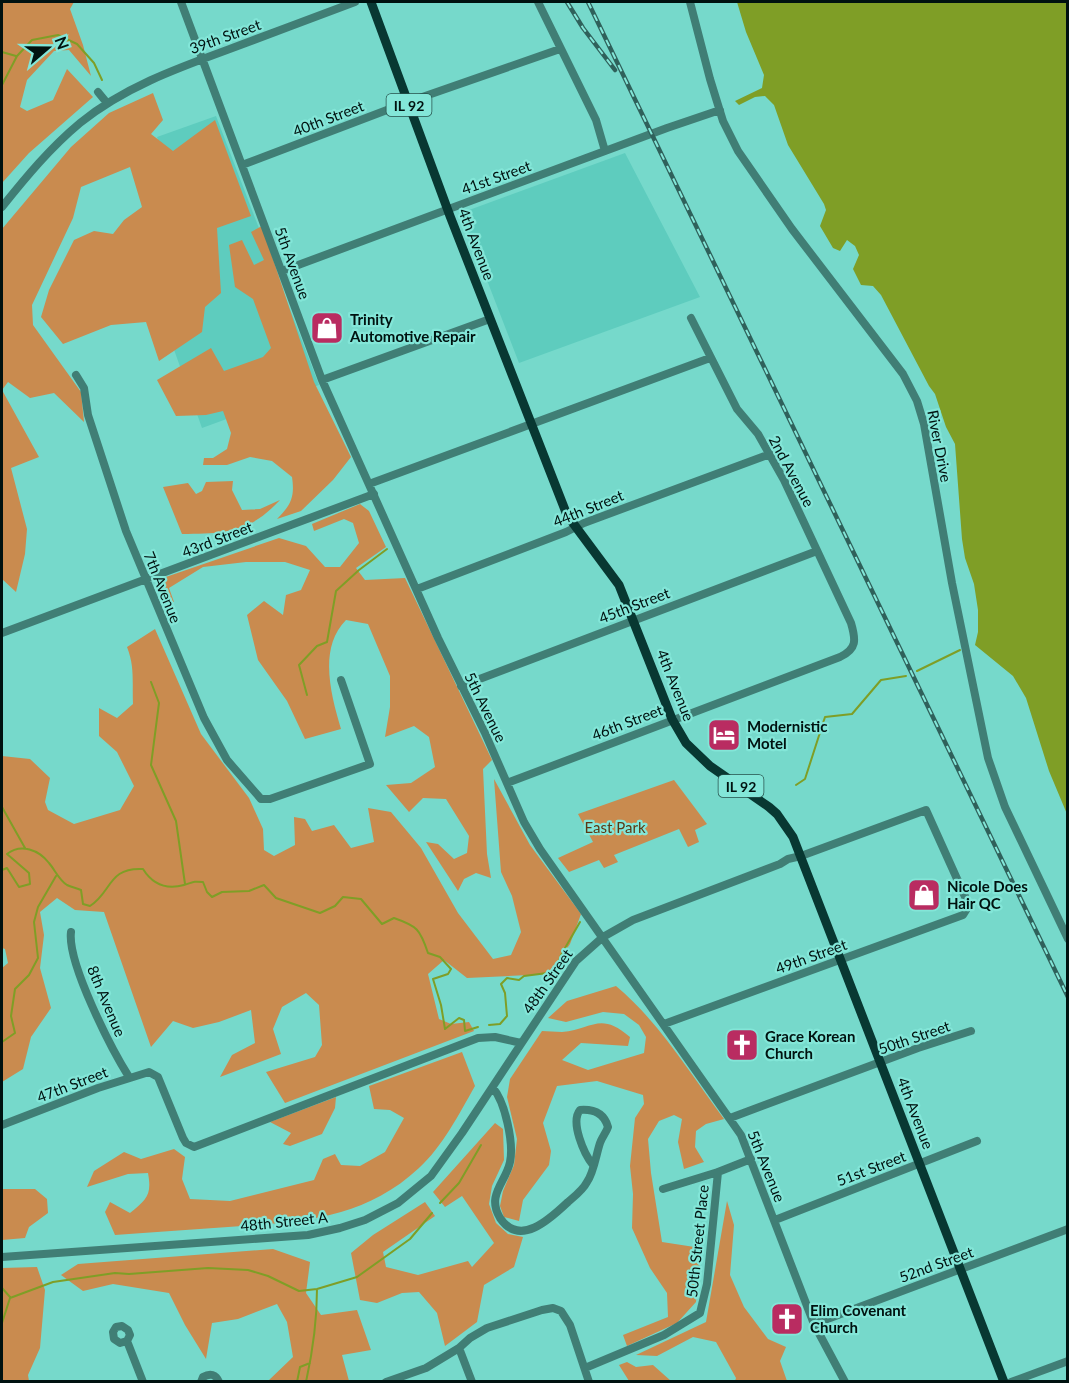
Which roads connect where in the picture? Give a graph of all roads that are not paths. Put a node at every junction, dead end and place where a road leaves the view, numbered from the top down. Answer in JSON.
{"nodes":[{"id":1,"x":181,"y":2,"type":"edge"},
{"id":2,"x":355,"y":2,"type":"edge"},
{"id":3,"x":371,"y":2,"type":"edge"},
{"id":4,"x":538,"y":2,"type":"edge"},
{"id":5,"x":690,"y":2,"type":"edge"},
{"id":6,"x":560,"y":49,"type":"junction"},
{"id":7,"x":203,"y":59,"type":"junction"},
{"id":8,"x":98,"y":92,"type":"dead end"},
{"id":9,"x":408,"y":102,"type":"junction"},
{"id":10,"x":107,"y":104,"type":"junction"},
{"id":11,"x":720,"y":110,"type":"junction"},
{"id":12,"x":605,"y":151,"type":"junction"},
{"id":13,"x":242,"y":165,"type":"junction"},
{"id":14,"x":2,"y":207,"type":"edge"},
{"id":15,"x":447,"y":209,"type":"junction"},
{"id":16,"x":282,"y":271,"type":"junction"},
{"id":17,"x":691,"y":318,"type":"dead end"},
{"id":18,"x":490,"y":319,"type":"junction"},
{"id":19,"x":711,"y":358,"type":"junction"},
{"id":20,"x":76,"y":375,"type":"dead end"},
{"id":21,"x":322,"y":380,"type":"junction"},
{"id":22,"x":531,"y":423,"type":"junction"},
{"id":23,"x":770,"y":454,"type":"junction"},
{"id":24,"x":369,"y":484,"type":"junction"},
{"id":25,"x":374,"y":494,"type":"junction"},
{"id":26,"x":575,"y":528,"type":"junction"},
{"id":27,"x":817,"y":551,"type":"junction"},
{"id":28,"x":145,"y":580,"type":"junction"},
{"id":29,"x":417,"y":589,"type":"junction"},
{"id":30,"x":634,"y":620,"type":"junction"},
{"id":31,"x":2,"y":633,"type":"edge"},
{"id":32,"x":854,"y":644,"type":"joint"},
{"id":33,"x":341,"y":680,"type":"dead end"},
{"id":34,"x":461,"y":686,"type":"junction"},
{"id":35,"x":672,"y":719,"type":"junction"},
{"id":36,"x":507,"y":783,"type":"junction"},
{"id":37,"x":801,"y":856,"type":"junction"},
{"id":38,"x":966,"y":911,"type":"joint"},
{"id":39,"x":71,"y":932,"type":"dead end"},
{"id":40,"x":603,"y":937,"type":"junction"},
{"id":41,"x":1068,"y":939,"type":"edge"},
{"id":42,"x":841,"y":959,"type":"junction"},
{"id":43,"x":664,"y":1024,"type":"junction"},
{"id":44,"x":971,"y":1031,"type":"dead end"},
{"id":45,"x":521,"y":1043,"type":"junction"},
{"id":46,"x":880,"y":1062,"type":"junction"},
{"id":47,"x":129,"y":1077,"type":"junction"},
{"id":48,"x":493,"y":1088,"type":"junction"},
{"id":49,"x":730,"y":1118,"type":"junction"},
{"id":50,"x":2,"y":1125,"type":"edge"},
{"id":51,"x":977,"y":1141,"type":"dead end"},
{"id":52,"x":751,"y":1159,"type":"junction"},
{"id":53,"x":593,"y":1164,"type":"junction"},
{"id":54,"x":920,"y":1164,"type":"junction"},
{"id":55,"x":718,"y":1172,"type":"junction"},
{"id":56,"x":663,"y":1189,"type":"dead end"},
{"id":57,"x":775,"y":1220,"type":"junction"},
{"id":58,"x":1068,"y":1229,"type":"edge"},
{"id":59,"x":2,"y":1257,"type":"edge"},
{"id":60,"x":961,"y":1270,"type":"junction"},
{"id":61,"x":814,"y":1324,"type":"junction"},
{"id":62,"x":127,"y":1341,"type":"dead end"},
{"id":63,"x":459,"y":1348,"type":"junction"},
{"id":64,"x":1068,"y":1360,"type":"edge"},
{"id":65,"x":585,"y":1368,"type":"junction"},
{"id":66,"x":142,"y":1382,"type":"edge"},
{"id":67,"x":201,"y":1382,"type":"edge"},
{"id":68,"x":219,"y":1382,"type":"edge"},
{"id":69,"x":386,"y":1382,"type":"edge"},
{"id":70,"x":472,"y":1382,"type":"edge"},
{"id":71,"x":589,"y":1382,"type":"edge"},
{"id":72,"x":845,"y":1382,"type":"edge"},
{"id":73,"x":1004,"y":1382,"type":"edge"},
{"id":74,"x":1011,"y":1382,"type":"edge"}],
"edges":[{"from":1,"to":7,"type":"street","name":"5th Avenue"},
{"from":2,"to":7,"type":"street","name":"39th Street"},
{"from":3,"to":9,"type":"main road","name":"4th Avenue","number":"IL 92"},
{"from":4,"to":6,"type":"street"},
{"from":5,"to":11,"type":"street","name":"River Drive"},
{"from":6,"to":9,"type":"street","name":"40th Street"},
{"from":6,"to":12,"type":"street"},
{"from":7,"to":10,"type":"street","name":"39th Street"},
{"from":7,"to":13,"type":"street","name":"5th Avenue"},
{"from":8,"to":10,"type":"street"},
{"from":9,"to":13,"type":"street","name":"40th Street"},
{"from":9,"to":15,"type":"main road","name":"4th Avenue","number":"IL 92"},
{"from":10,"to":14,"type":"street"},
{"from":11,"to":12,"type":"street","name":"41st Street"},
{"from":11,"to":41,"type":"street","name":"River Drive"},
{"from":12,"to":15,"type":"street","name":"41st Street"},
{"from":13,"to":16,"type":"street","name":"5th Avenue"},
{"from":15,"to":16,"type":"street","name":"41st Street"},
{"from":15,"to":18,"type":"main road","name":"4th Avenue","number":"IL 92"},
{"from":16,"to":21,"type":"street","name":"5th Avenue"},
{"from":17,"to":19,"type":"street","name":"2nd Avenue"},
{"from":18,"to":21,"type":"street"},
{"from":18,"to":22,"type":"main road","name":"4th Avenue","number":"IL 92"},
{"from":19,"to":22,"type":"street"},
{"from":19,"to":23,"type":"street","name":"2nd Avenue"},
{"from":20,"to":28,"type":"street","name":"7th Avenue"},
{"from":21,"to":24,"type":"street","name":"5th Avenue"},
{"from":22,"to":24,"type":"street"},
{"from":22,"to":26,"type":"main road","name":"4th Avenue","number":"IL 92"},
{"from":23,"to":26,"type":"street","name":"44th Street"},
{"from":23,"to":27,"type":"street","name":"2nd Avenue"},
{"from":24,"to":25,"type":"street","name":"5th Avenue"},
{"from":25,"to":28,"type":"street","name":"43rd Street"},
{"from":25,"to":29,"type":"street","name":"5th Avenue"},
{"from":26,"to":29,"type":"street","name":"44th Street"},
{"from":26,"to":30,"type":"main road","name":"4th Avenue","number":"IL 92"},
{"from":27,"to":30,"type":"street","name":"45th Street"},
{"from":27,"to":32,"type":"street","name":"2nd Avenue"},
{"from":28,"to":31,"type":"street","name":"43rd Street"},
{"from":28,"to":33,"type":"street","name":"7th Avenue"},
{"from":29,"to":34,"type":"street","name":"5th Avenue"},
{"from":30,"to":34,"type":"street","name":"45th Street"},
{"from":30,"to":35,"type":"main road","name":"4th Avenue","number":"IL 92"},
{"from":32,"to":35,"type":"street","name":"46th Street"},
{"from":34,"to":36,"type":"street","name":"5th Avenue"},
{"from":35,"to":36,"type":"street","name":"46th Street"},
{"from":35,"to":37,"type":"main road","name":"4th Avenue","number":"IL 92"},
{"from":36,"to":40,"type":"street","name":"5th Avenue"},
{"from":37,"to":38,"type":"street","name":"48th Street"},
{"from":37,"to":40,"type":"street","name":"48th Street"},
{"from":37,"to":42,"type":"main road","name":"4th Avenue","number":"IL 92"},
{"from":38,"to":42,"type":"street","name":"49th Street"},
{"from":39,"to":47,"type":"street","name":"8th Avenue"},
{"from":40,"to":43,"type":"street","name":"5th Avenue"},
{"from":40,"to":45,"type":"street","name":"48th Street"},
{"from":42,"to":43,"type":"street","name":"49th Street"},
{"from":42,"to":46,"type":"main road","name":"4th Avenue","number":"IL 92"},
{"from":43,"to":49,"type":"street","name":"5th Avenue"},
{"from":44,"to":46,"type":"street","name":"50th Street"},
{"from":45,"to":47,"type":"street","name":"47th Street"},
{"from":45,"to":48,"type":"street","name":"48th Street A"},
{"from":46,"to":49,"type":"street","name":"50th Street"},
{"from":46,"to":54,"type":"main road","name":"4th Avenue","number":"IL 92"},
{"from":47,"to":50,"type":"street","name":"47th Street"},
{"from":48,"to":53,"type":"street"},
{"from":48,"to":59,"type":"street","name":"48th Street A"},
{"from":49,"to":52,"type":"street","name":"5th Avenue"},
{"from":51,"to":54,"type":"street","name":"51st Street"},
{"from":52,"to":55,"type":"street"},
{"from":52,"to":57,"type":"street","name":"5th Avenue"},
{"from":53,"to":53,"type":"street"},
{"from":54,"to":57,"type":"street","name":"51st Street"},
{"from":54,"to":60,"type":"main road","name":"4th Avenue","number":"IL 92"},
{"from":55,"to":56,"type":"street"},
{"from":55,"to":65,"type":"street","name":"50th Street Place"},
{"from":57,"to":61,"type":"street","name":"5th Avenue"},
{"from":58,"to":60,"type":"street","name":"52nd Street"},
{"from":60,"to":61,"type":"street","name":"52nd Street"},
{"from":60,"to":73,"type":"main road","name":"4th Avenue","number":"IL 92"},
{"from":61,"to":72,"type":"street","name":"5th Avenue"},
{"from":62,"to":66,"type":"street"},
{"from":63,"to":65,"type":"street"},
{"from":63,"to":69,"type":"street"},
{"from":63,"to":70,"type":"street"},
{"from":64,"to":74,"type":"street"},
{"from":65,"to":71,"type":"street"},
{"from":67,"to":68,"type":"street"}]}
